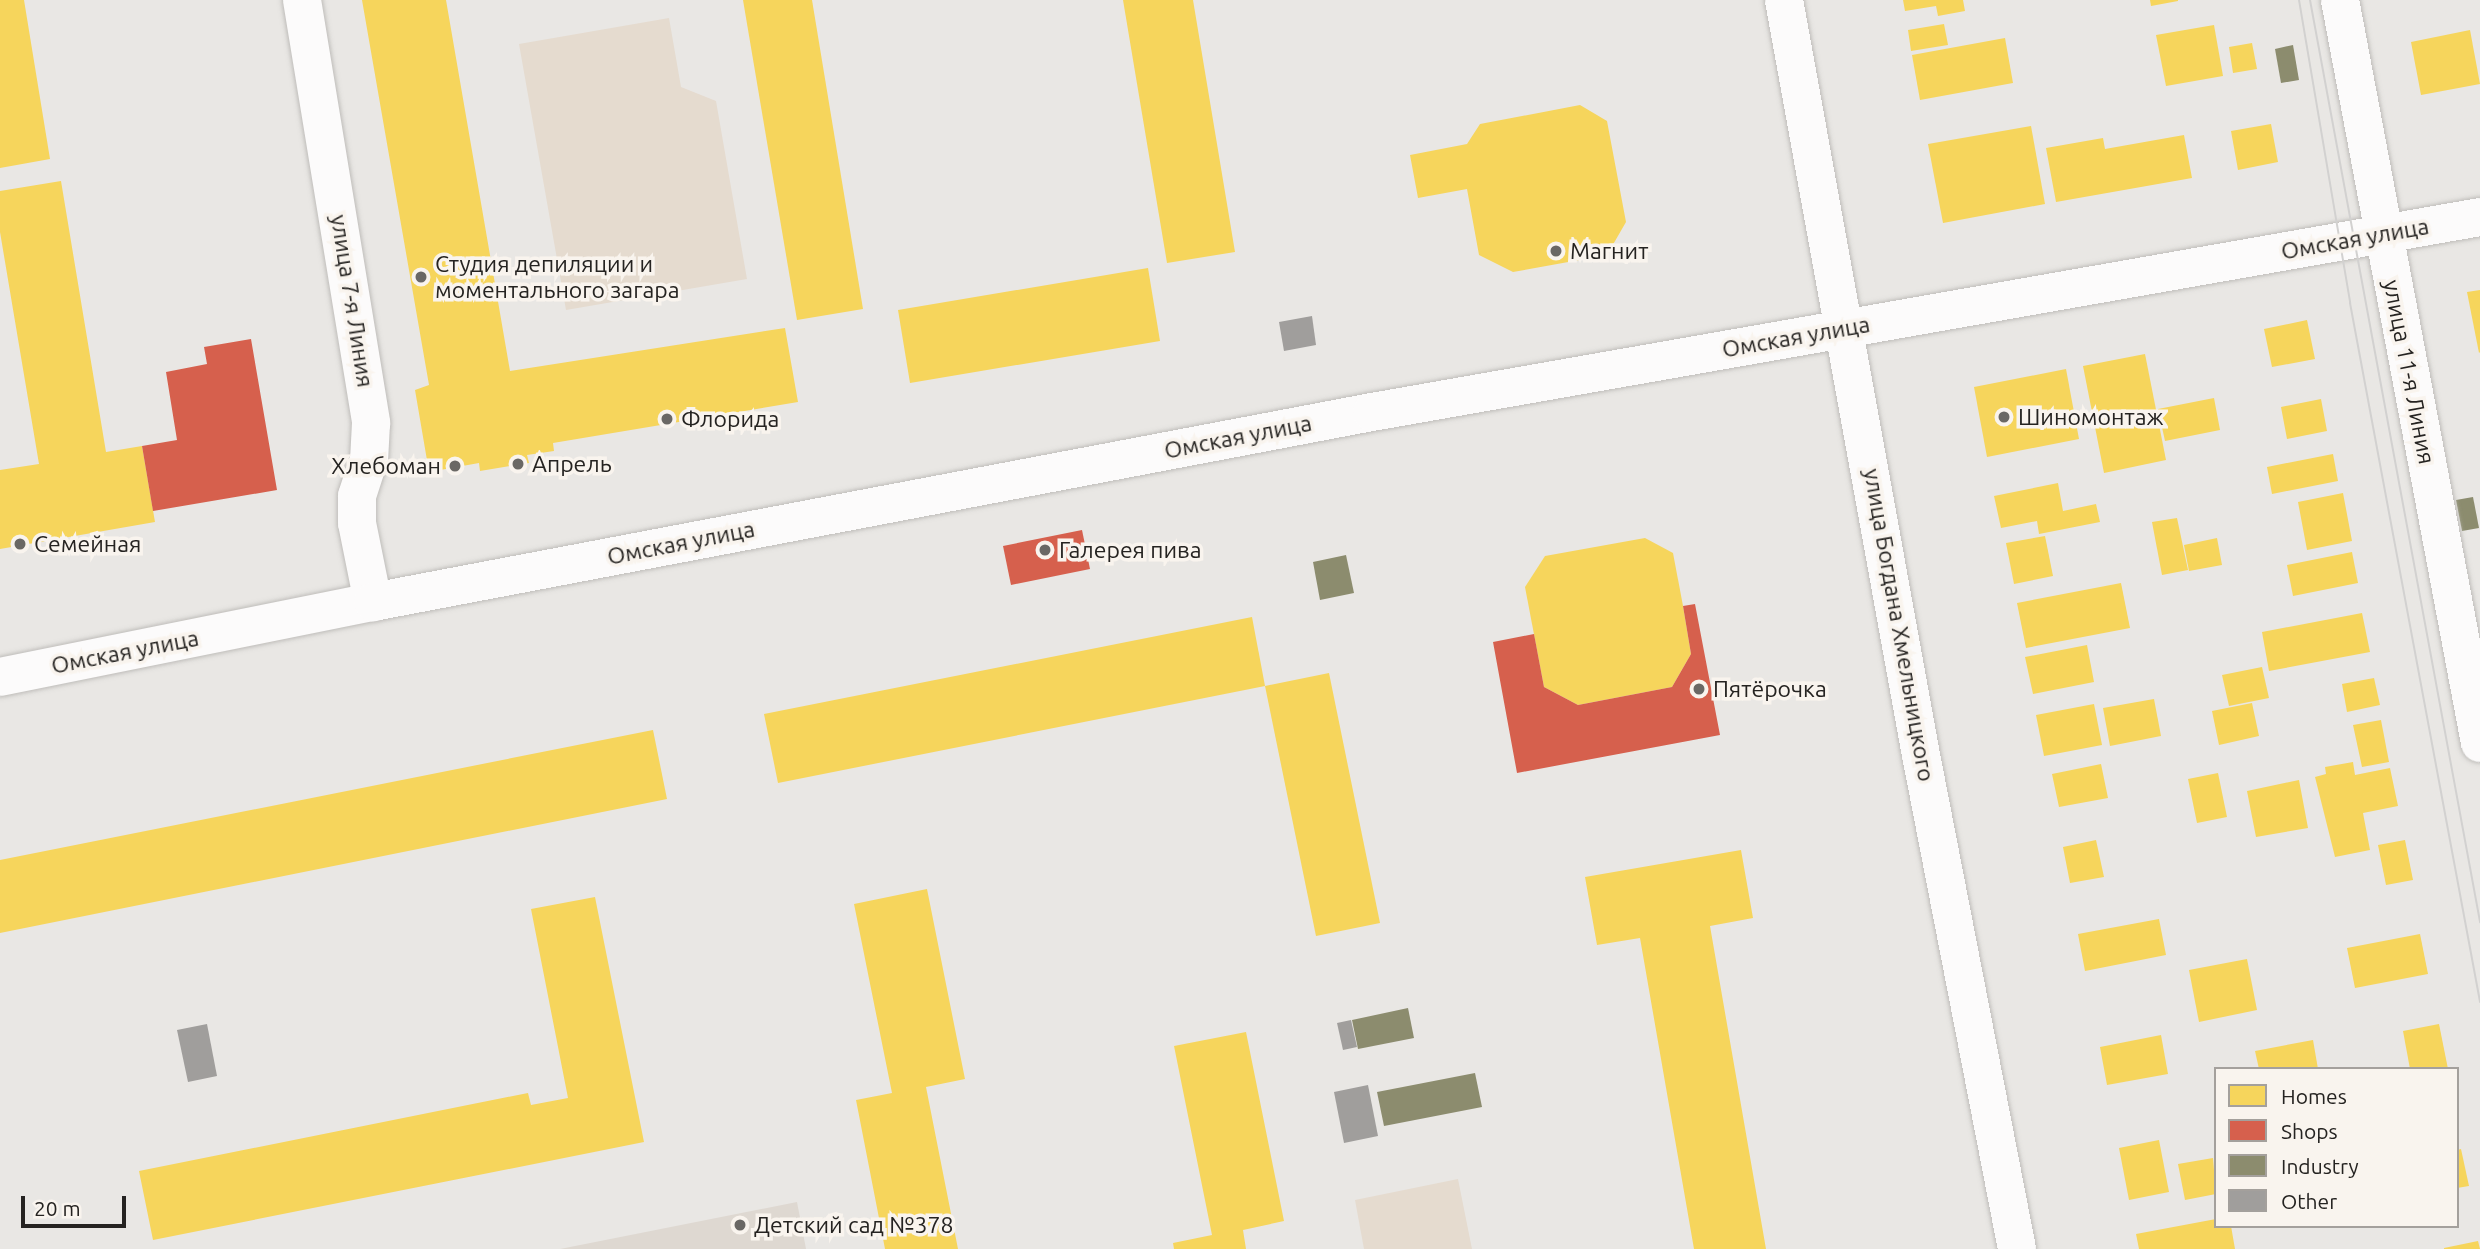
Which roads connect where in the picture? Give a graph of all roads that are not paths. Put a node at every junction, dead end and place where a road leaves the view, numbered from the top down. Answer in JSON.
{"nodes":[{"id":1,"x":302,"y":0,"type":"edge"},
{"id":2,"x":1784,"y":0,"type":"edge"},
{"id":3,"x":2340,"y":0,"type":"edge"},
{"id":4,"x":2480,"y":217,"type":"edge"},
{"id":5,"x":2383,"y":234,"type":"junction"},
{"id":6,"x":1846,"y":329,"type":"junction"},
{"id":7,"x":373,"y":602,"type":"junction"},
{"id":8,"x":0,"y":677,"type":"edge"},
{"id":9,"x":2480,"y":743,"type":"edge"},
{"id":10,"x":2017,"y":1249,"type":"edge"}],
"edges":[{"from":1,"to":7,"type":"main road","name":"улица 7-я Линия"},
{"from":2,"to":6,"type":"main road","name":"улица Богдана Хмельницкого"},
{"from":3,"to":5,"type":"main road","name":"улица 11-я Линия"},
{"from":4,"to":5,"type":"main road","name":"Омская улица"},
{"from":5,"to":6,"type":"main road","name":"Омская улица"},
{"from":5,"to":9,"type":"main road","name":"улица 11-я Линия"},
{"from":6,"to":7,"type":"main road","name":"Омская улица"},
{"from":6,"to":10,"type":"main road","name":"улица Богдана Хмельницкого"},
{"from":7,"to":8,"type":"main road","name":"Омская улица"}]}
